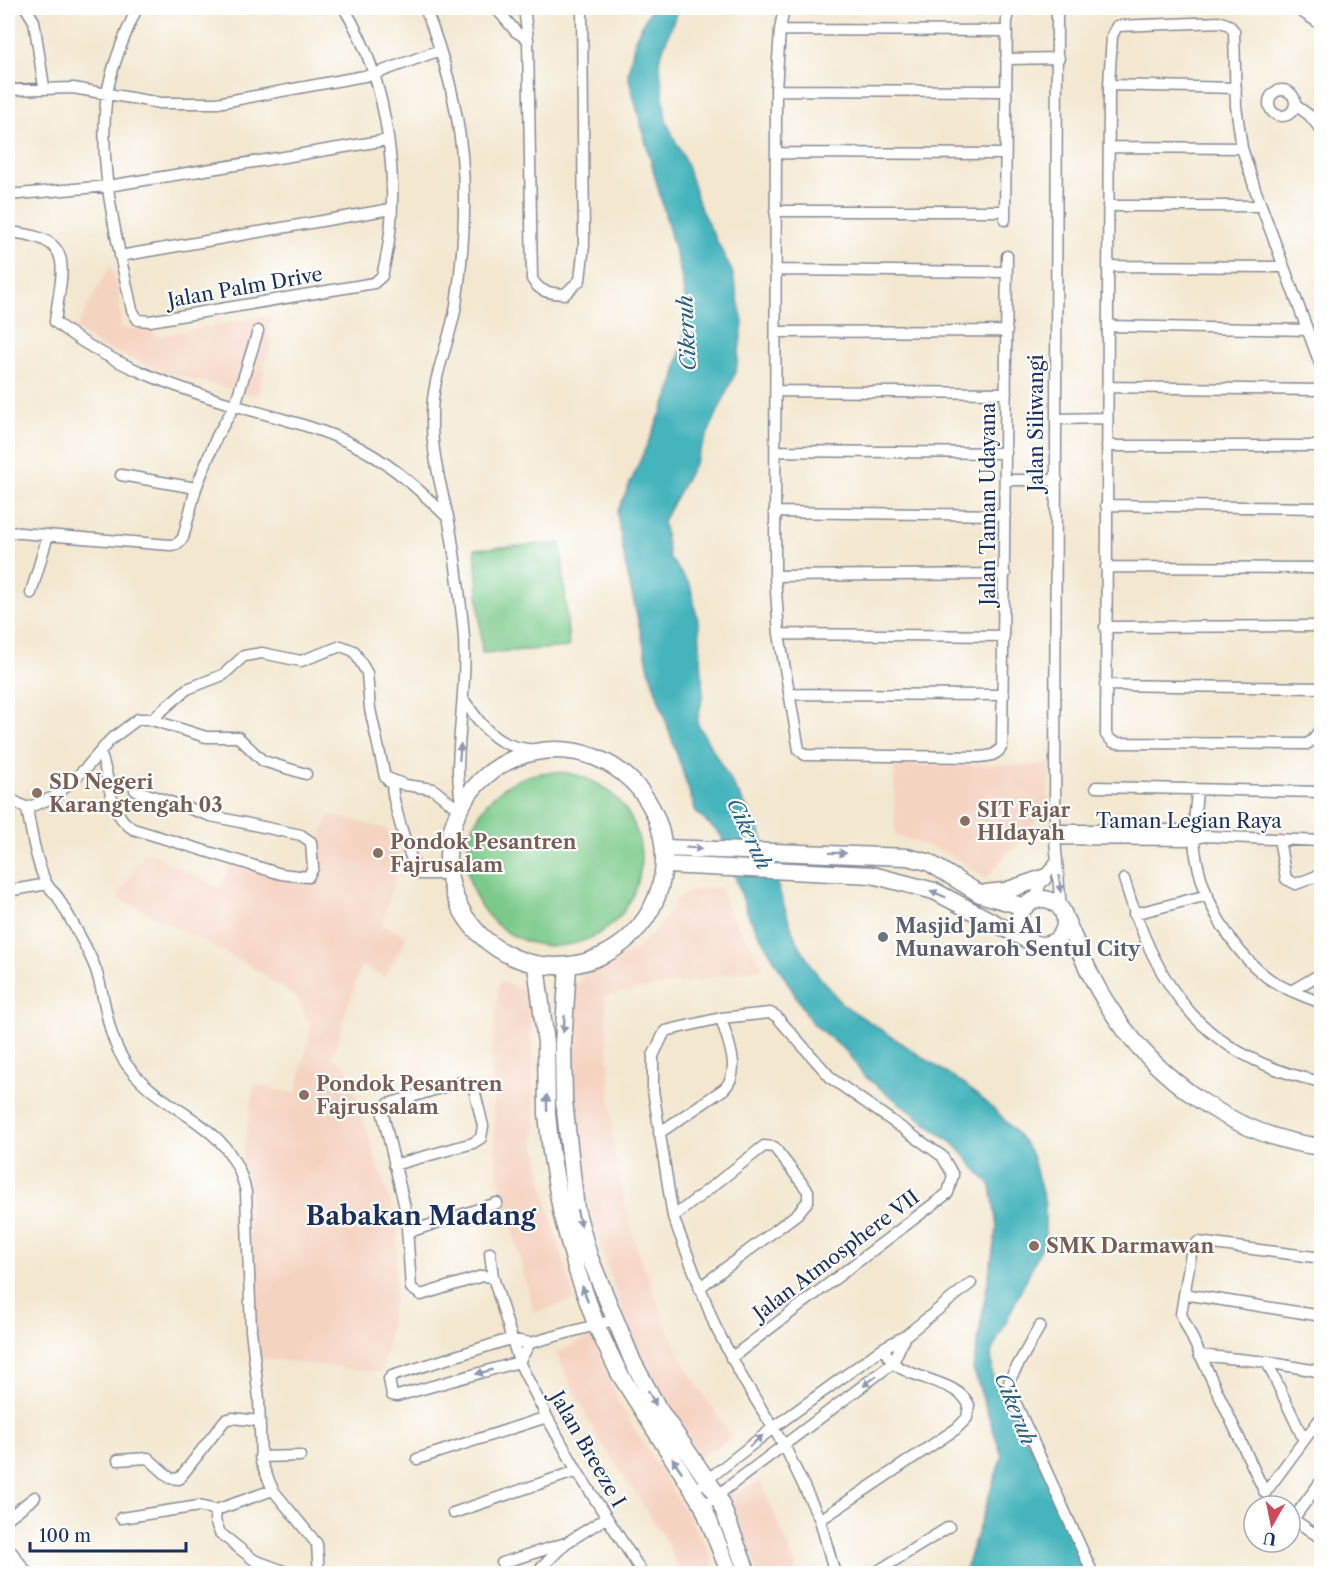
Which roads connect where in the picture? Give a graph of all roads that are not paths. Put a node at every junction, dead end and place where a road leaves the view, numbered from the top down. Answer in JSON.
{"nodes":[{"id":1,"x":26,"y":8,"type":"edge"},
{"id":2,"x":137,"y":8,"type":"edge"},
{"id":3,"x":344,"y":8,"type":"edge"},
{"id":4,"x":424,"y":8,"type":"edge"},
{"id":5,"x":496,"y":8,"type":"edge"},
{"id":6,"x":524,"y":8,"type":"edge"},
{"id":7,"x":582,"y":8,"type":"edge"},
{"id":8,"x":784,"y":8,"type":"edge"},
{"id":9,"x":1007,"y":8,"type":"edge"},
{"id":10,"x":1057,"y":8,"type":"edge"},
{"id":11,"x":1296,"y":8,"type":"edge"},
{"id":12,"x":1322,"y":25,"type":"edge"},
{"id":13,"x":780,"y":30,"type":"junction"},
{"id":14,"x":1007,"y":31,"type":"junction"},
{"id":15,"x":528,"y":39,"type":"junction"},
{"id":16,"x":440,"y":50,"type":"junction"},
{"id":17,"x":1059,"y":58,"type":"junction"},
{"id":18,"x":1006,"y":59,"type":"junction"},
{"id":19,"x":375,"y":74,"type":"junction"},
{"id":20,"x":1109,"y":85,"type":"junction"},
{"id":21,"x":44,"y":87,"type":"junction"},
{"id":22,"x":1236,"y":88,"type":"junction"},
{"id":23,"x":8,"y":90,"type":"edge"},
{"id":24,"x":776,"y":90,"type":"junction"},
{"id":25,"x":1006,"y":91,"type":"junction"},
{"id":26,"x":107,"y":93,"type":"junction"},
{"id":27,"x":1295,"y":105,"type":"dead end"},
{"id":28,"x":1322,"y":131,"type":"edge"},
{"id":29,"x":387,"y":140,"type":"junction"},
{"id":30,"x":1109,"y":147,"type":"junction"},
{"id":31,"x":1242,"y":148,"type":"junction"},
{"id":32,"x":776,"y":153,"type":"junction"},
{"id":33,"x":1005,"y":154,"type":"junction"},
{"id":34,"x":108,"y":186,"type":"junction"},
{"id":35,"x":8,"y":195,"type":"edge"},
{"id":36,"x":1108,"y":206,"type":"junction"},
{"id":37,"x":1261,"y":206,"type":"junction"},
{"id":38,"x":391,"y":209,"type":"junction"},
{"id":39,"x":776,"y":211,"type":"junction"},
{"id":40,"x":8,"y":232,"type":"edge"},
{"id":41,"x":120,"y":256,"type":"junction"},
{"id":42,"x":1008,"y":256,"type":"dead end"},
{"id":43,"x":1108,"y":266,"type":"junction"},
{"id":44,"x":1284,"y":267,"type":"junction"},
{"id":45,"x":776,"y":270,"type":"junction"},
{"id":46,"x":1007,"y":272,"type":"junction"},
{"id":47,"x":1108,"y":327,"type":"junction"},
{"id":48,"x":1307,"y":330,"type":"junction"},
{"id":49,"x":258,"y":331,"type":"dead end"},
{"id":50,"x":1007,"y":331,"type":"junction"},
{"id":51,"x":776,"y":332,"type":"junction"},
{"id":52,"x":1322,"y":369,"type":"edge"},
{"id":53,"x":1107,"y":387,"type":"junction"},
{"id":54,"x":1322,"y":390,"type":"edge"},
{"id":55,"x":777,"y":391,"type":"junction"},
{"id":56,"x":1006,"y":393,"type":"junction"},
{"id":57,"x":235,"y":405,"type":"junction"},
{"id":58,"x":1107,"y":418,"type":"junction"},
{"id":59,"x":1056,"y":419,"type":"junction"},
{"id":60,"x":1107,"y":446,"type":"junction"},
{"id":61,"x":1322,"y":446,"type":"edge"},
{"id":62,"x":776,"y":451,"type":"junction"},
{"id":63,"x":1006,"y":453,"type":"junction"},
{"id":64,"x":121,"y":475,"type":"dead end"},
{"id":65,"x":1005,"y":480,"type":"junction"},
{"id":66,"x":1057,"y":480,"type":"junction"},
{"id":67,"x":196,"y":488,"type":"junction"},
{"id":68,"x":1106,"y":505,"type":"junction"},
{"id":69,"x":1322,"y":508,"type":"edge"},
{"id":70,"x":774,"y":512,"type":"junction"},
{"id":71,"x":1005,"y":515,"type":"junction"},
{"id":72,"x":448,"y":518,"type":"junction"},
{"id":73,"x":8,"y":532,"type":"edge"},
{"id":74,"x":48,"y":535,"type":"junction"},
{"id":75,"x":1106,"y":567,"type":"junction"},
{"id":76,"x":1322,"y":568,"type":"edge"},
{"id":77,"x":1005,"y":574,"type":"junction"},
{"id":78,"x":775,"y":576,"type":"junction"},
{"id":79,"x":32,"y":593,"type":"dead end"},
{"id":80,"x":1322,"y":626,"type":"edge"},
{"id":81,"x":1106,"y":627,"type":"junction"},
{"id":82,"x":779,"y":634,"type":"junction"},
{"id":83,"x":1005,"y":636,"type":"junction"},
{"id":84,"x":1105,"y":685,"type":"junction"},
{"id":85,"x":1322,"y":688,"type":"edge"},
{"id":86,"x":789,"y":694,"type":"junction"},
{"id":87,"x":1004,"y":695,"type":"junction"},
{"id":88,"x":463,"y":699,"type":"junction"},
{"id":89,"x":151,"y":720,"type":"junction"},
{"id":90,"x":1322,"y":725,"type":"edge"},
{"id":91,"x":539,"y":750,"type":"junction"},
{"id":92,"x":100,"y":753,"type":"junction"},
{"id":93,"x":306,"y":774,"type":"dead end"},
{"id":94,"x":385,"y":777,"type":"junction"},
{"id":95,"x":1096,"y":787,"type":"dead end"},
{"id":96,"x":135,"y":790,"type":"dead end"},
{"id":97,"x":1197,"y":790,"type":"junction"},
{"id":98,"x":1322,"y":792,"type":"edge"},
{"id":99,"x":8,"y":798,"type":"edge"},
{"id":100,"x":460,"y":807,"type":"junction"},
{"id":101,"x":27,"y":808,"type":"junction"},
{"id":102,"x":1055,"y":834,"type":"junction"},
{"id":103,"x":1197,"y":835,"type":"junction"},
{"id":104,"x":1279,"y":839,"type":"junction"},
{"id":105,"x":1322,"y":841,"type":"edge"},
{"id":106,"x":666,"y":848,"type":"junction"},
{"id":107,"x":1057,"y":860,"type":"junction"},
{"id":108,"x":666,"y":865,"type":"junction"},
{"id":109,"x":448,"y":874,"type":"junction"},
{"id":110,"x":1322,"y":874,"type":"edge"},
{"id":111,"x":1043,"y":878,"type":"junction"},
{"id":112,"x":1124,"y":879,"type":"dead end"},
{"id":113,"x":47,"y":884,"type":"junction"},
{"id":114,"x":8,"y":891,"type":"edge"},
{"id":115,"x":980,"y":894,"type":"junction"},
{"id":116,"x":1208,"y":895,"type":"junction"},
{"id":117,"x":1029,"y":904,"type":"junction"},
{"id":118,"x":1134,"y":914,"type":"junction"},
{"id":119,"x":1064,"y":915,"type":"junction"},
{"id":120,"x":1027,"y":940,"type":"junction"},
{"id":121,"x":1050,"y":944,"type":"junction"},
{"id":122,"x":536,"y":965,"type":"junction"},
{"id":123,"x":568,"y":966,"type":"junction"},
{"id":124,"x":1322,"y":973,"type":"edge"},
{"id":125,"x":1096,"y":984,"type":"junction"},
{"id":126,"x":1291,"y":991,"type":"junction"},
{"id":127,"x":1322,"y":1003,"type":"edge"},
{"id":128,"x":722,"y":1018,"type":"junction"},
{"id":129,"x":1322,"y":1082,"type":"edge"},
{"id":130,"x":659,"y":1133,"type":"junction"},
{"id":131,"x":1322,"y":1147,"type":"edge"},
{"id":132,"x":394,"y":1165,"type":"junction"},
{"id":133,"x":497,"y":1203,"type":"dead end"},
{"id":134,"x":673,"y":1217,"type":"junction"},
{"id":135,"x":409,"y":1232,"type":"junction"},
{"id":136,"x":490,"y":1252,"type":"dead end"},
{"id":137,"x":1322,"y":1258,"type":"edge"},
{"id":138,"x":493,"y":1277,"type":"junction"},
{"id":139,"x":971,"y":1283,"type":"dead end"},
{"id":140,"x":699,"y":1288,"type":"junction"},
{"id":141,"x":1184,"y":1294,"type":"junction"},
{"id":142,"x":1322,"y":1316,"type":"edge"},
{"id":143,"x":614,"y":1320,"type":"junction"},
{"id":144,"x":1040,"y":1326,"type":"dead end"},
{"id":145,"x":597,"y":1327,"type":"junction"},
{"id":146,"x":905,"y":1336,"type":"junction"},
{"id":147,"x":510,"y":1339,"type":"junction"},
{"id":148,"x":530,"y":1343,"type":"junction"},
{"id":149,"x":883,"y":1348,"type":"junction"},
{"id":150,"x":1199,"y":1355,"type":"junction"},
{"id":151,"x":731,"y":1358,"type":"junction"},
{"id":152,"x":519,"y":1362,"type":"junction"},
{"id":153,"x":1267,"y":1362,"type":"junction"},
{"id":154,"x":893,"y":1363,"type":"junction"},
{"id":155,"x":1322,"y":1372,"type":"edge"},
{"id":156,"x":1322,"y":1416,"type":"edge"},
{"id":157,"x":547,"y":1417,"type":"junction"},
{"id":158,"x":259,"y":1422,"type":"junction"},
{"id":159,"x":773,"y":1428,"type":"junction"},
{"id":160,"x":1304,"y":1440,"type":"junction"},
{"id":161,"x":784,"y":1447,"type":"junction"},
{"id":162,"x":300,"y":1456,"type":"dead end"},
{"id":163,"x":261,"y":1457,"type":"junction"},
{"id":164,"x":417,"y":1458,"type":"dead end"},
{"id":165,"x":118,"y":1460,"type":"dead end"},
{"id":166,"x":577,"y":1471,"type":"junction"},
{"id":167,"x":708,"y":1480,"type":"junction"},
{"id":168,"x":1322,"y":1480,"type":"edge"},
{"id":169,"x":273,"y":1490,"type":"junction"},
{"id":170,"x":693,"y":1490,"type":"junction"},
{"id":171,"x":718,"y":1496,"type":"junction"},
{"id":172,"x":35,"y":1497,"type":"dead end"},
{"id":173,"x":703,"y":1506,"type":"junction"},
{"id":174,"x":216,"y":1510,"type":"junction"},
{"id":175,"x":453,"y":1513,"type":"dead end"},
{"id":176,"x":8,"y":1518,"type":"edge"},
{"id":177,"x":121,"y":1518,"type":"dead end"},
{"id":178,"x":606,"y":1518,"type":"junction"},
{"id":179,"x":820,"y":1520,"type":"junction"},
{"id":180,"x":949,"y":1527,"type":"dead end"},
{"id":181,"x":1322,"y":1539,"type":"edge"},
{"id":182,"x":566,"y":1543,"type":"junction"},
{"id":183,"x":8,"y":1547,"type":"edge"},
{"id":184,"x":502,"y":1563,"type":"dead end"},
{"id":185,"x":639,"y":1572,"type":"edge"},
{"id":186,"x":28,"y":1574,"type":"edge"},
{"id":187,"x":292,"y":1574,"type":"edge"},
{"id":188,"x":320,"y":1574,"type":"edge"},
{"id":189,"x":535,"y":1574,"type":"edge"},
{"id":190,"x":730,"y":1574,"type":"edge"},
{"id":191,"x":748,"y":1574,"type":"edge"},
{"id":192,"x":835,"y":1574,"type":"edge"},
{"id":193,"x":873,"y":1574,"type":"edge"},
{"id":194,"x":1093,"y":1574,"type":"edge"}],
"edges":[{"from":1,"to":21,"type":"street"},
{"from":2,"to":26,"type":"street","name":"Jalan Palm Drive"},
{"from":3,"to":19,"type":"street","name":"Jalan Palm Drive"},
{"from":4,"to":16,"type":"street"},
{"from":5,"to":15,"type":"street"},
{"from":6,"to":15,"type":"street"},
{"from":7,"to":15,"type":"street"},
{"from":8,"to":13,"type":"street"},
{"from":9,"to":14,"type":"street"},
{"from":10,"to":17,"type":"street","name":"Jalan Siliwangi"},
{"from":11,"to":12,"type":"street"},
{"from":13,"to":14,"type":"street"},
{"from":13,"to":24,"type":"street"},
{"from":14,"to":18,"type":"street"},
{"from":16,"to":19,"type":"street"},
{"from":16,"to":72,"type":"street"},
{"from":17,"to":18,"type":"street"},
{"from":17,"to":59,"type":"street","name":"Jalan Siliwangi"},
{"from":18,"to":25,"type":"street"},
{"from":19,"to":26,"type":"street"},
{"from":19,"to":29,"type":"street","name":"Jalan Palm Drive"},
{"from":20,"to":22,"type":"street"},
{"from":20,"to":22,"type":"street"},
{"from":20,"to":30,"type":"street"},
{"from":21,"to":23,"type":"street"},
{"from":21,"to":26,"type":"street"},
{"from":22,"to":31,"type":"street"},
{"from":24,"to":25,"type":"street"},
{"from":24,"to":32,"type":"street"},
{"from":25,"to":33,"type":"street"},
{"from":26,"to":34,"type":"street","name":"Jalan Palm Drive"},
{"from":27,"to":28,"type":"street"},
{"from":29,"to":34,"type":"street"},
{"from":29,"to":38,"type":"street","name":"Jalan Palm Drive"},
{"from":30,"to":31,"type":"street"},
{"from":30,"to":36,"type":"street"},
{"from":31,"to":37,"type":"street"},
{"from":32,"to":33,"type":"street"},
{"from":32,"to":39,"type":"street"},
{"from":33,"to":39,"type":"street"},
{"from":34,"to":35,"type":"street"},
{"from":34,"to":41,"type":"street","name":"Jalan Palm Drive"},
{"from":36,"to":37,"type":"street"},
{"from":36,"to":43,"type":"street"},
{"from":37,"to":44,"type":"street"},
{"from":38,"to":41,"type":"street"},
{"from":38,"to":41,"type":"street","name":"Jalan Palm Drive"},
{"from":39,"to":45,"type":"street"},
{"from":40,"to":57,"type":"street"},
{"from":42,"to":46,"type":"street","name":"Jalan Taman Udayana"},
{"from":43,"to":44,"type":"street"},
{"from":43,"to":47,"type":"street"},
{"from":44,"to":48,"type":"street"},
{"from":45,"to":46,"type":"street"},
{"from":45,"to":51,"type":"street"},
{"from":46,"to":50,"type":"street","name":"Jalan Taman Udayana"},
{"from":47,"to":48,"type":"street"},
{"from":47,"to":53,"type":"street"},
{"from":48,"to":52,"type":"street"},
{"from":49,"to":57,"type":"street"},
{"from":50,"to":51,"type":"street"},
{"from":50,"to":56,"type":"street","name":"Jalan Taman Udayana"},
{"from":51,"to":55,"type":"street"},
{"from":53,"to":54,"type":"street"},
{"from":53,"to":58,"type":"street"},
{"from":55,"to":56,"type":"street"},
{"from":55,"to":62,"type":"street"},
{"from":56,"to":63,"type":"street","name":"Jalan Taman Udayana"},
{"from":57,"to":67,"type":"street"},
{"from":57,"to":72,"type":"street"},
{"from":58,"to":59,"type":"street"},
{"from":58,"to":60,"type":"street"},
{"from":59,"to":66,"type":"street","name":"Jalan Siliwangi"},
{"from":60,"to":61,"type":"street"},
{"from":60,"to":68,"type":"street"},
{"from":62,"to":63,"type":"street"},
{"from":62,"to":70,"type":"street"},
{"from":63,"to":65,"type":"street","name":"Jalan Taman Udayana"},
{"from":64,"to":67,"type":"street"},
{"from":65,"to":66,"type":"street"},
{"from":65,"to":71,"type":"street","name":"Jalan Taman Udayana"},
{"from":66,"to":102,"type":"street","name":"Jalan Siliwangi"},
{"from":67,"to":74,"type":"street"},
{"from":68,"to":69,"type":"street"},
{"from":68,"to":75,"type":"street"},
{"from":70,"to":71,"type":"street"},
{"from":70,"to":78,"type":"street"},
{"from":71,"to":77,"type":"street","name":"Jalan Taman Udayana"},
{"from":72,"to":88,"type":"street"},
{"from":73,"to":74,"type":"street"},
{"from":74,"to":79,"type":"street"},
{"from":75,"to":76,"type":"street"},
{"from":75,"to":81,"type":"street"},
{"from":77,"to":78,"type":"street"},
{"from":77,"to":83,"type":"street","name":"Jalan Taman Udayana"},
{"from":78,"to":82,"type":"street"},
{"from":80,"to":81,"type":"street"},
{"from":81,"to":84,"type":"street"},
{"from":82,"to":83,"type":"street"},
{"from":82,"to":86,"type":"street"},
{"from":83,"to":87,"type":"street","name":"Jalan Taman Udayana"},
{"from":84,"to":85,"type":"street"},
{"from":84,"to":90,"type":"street"},
{"from":86,"to":87,"type":"street"},
{"from":86,"to":87,"type":"street","name":"Jalan Taman Udayana"},
{"from":88,"to":91,"type":"street"},
{"from":100,"to":88,"type":"street","one_way":true},
{"from":89,"to":92,"type":"street"},
{"from":89,"to":93,"type":"street"},
{"from":89,"to":94,"type":"street"},
{"from":91,"to":100,"type":"main road"},
{"from":91,"to":106,"type":"main road"},
{"from":92,"to":96,"type":"street"},
{"from":92,"to":101,"type":"street"},
{"from":94,"to":100,"type":"street"},
{"from":94,"to":109,"type":"street"},
{"from":95,"to":97,"type":"street"},
{"from":97,"to":98,"type":"street"},
{"from":97,"to":103,"type":"street"},
{"from":99,"to":101,"type":"street"},
{"from":100,"to":109,"type":"main road"},
{"from":101,"to":113,"type":"street"},
{"from":102,"to":103,"type":"street","name":"Taman Legian Raya"},
{"from":102,"to":107,"type":"street","name":"Jalan Siliwangi"},
{"from":103,"to":104,"type":"street","name":"Taman Legian Raya"},
{"from":103,"to":116,"type":"street"},
{"from":104,"to":105,"type":"street","name":"Taman Legian Raya"},
{"from":104,"to":110,"type":"street"},
{"from":106,"to":108,"type":"main road"},
{"from":106,"to":115,"type":"main road","one_way":true},
{"from":107,"to":111,"type":"street"},
{"from":107,"to":119,"type":"street","name":"Jalan Siliwangi","one_way":true},
{"from":120,"to":108,"type":"main road","one_way":true},
{"from":108,"to":123,"type":"main road"},
{"from":109,"to":122,"type":"main road"},
{"from":111,"to":115,"type":"main road"},
{"from":111,"to":117,"type":"street"},
{"from":112,"to":118,"type":"street"},
{"from":113,"to":114,"type":"street"},
{"from":113,"to":158,"type":"street"},
{"from":115,"to":117,"type":"main road"},
{"from":116,"to":118,"type":"street"},
{"from":116,"to":126,"type":"street"},
{"from":117,"to":119,"type":"main road"},
{"from":117,"to":120,"type":"main road"},
{"from":118,"to":129,"type":"street"},
{"from":119,"to":121,"type":"main road"},
{"from":119,"to":125,"type":"main road"},
{"from":120,"to":121,"type":"main road"},
{"from":121,"to":125,"type":"main road"},
{"from":122,"to":123,"type":"main road"},
{"from":145,"to":122,"type":"main road","one_way":true},
{"from":123,"to":143,"type":"main road","one_way":true},
{"from":124,"to":126,"type":"street"},
{"from":125,"to":131,"type":"main road"},
{"from":126,"to":127,"type":"street"},
{"from":128,"to":130,"type":"street"},
{"from":128,"to":130,"type":"street"},
{"from":128,"to":151,"type":"street","name":"Jalan Atmosphere VII"},
{"from":130,"to":134,"type":"street"},
{"from":132,"to":132,"type":"street"},
{"from":132,"to":135,"type":"street"},
{"from":133,"to":135,"type":"street"},
{"from":134,"to":140,"type":"street"},
{"from":134,"to":140,"type":"street"},
{"from":135,"to":138,"type":"street"},
{"from":136,"to":138,"type":"street","name":"Jalan Breeze I"},
{"from":137,"to":141,"type":"street"},
{"from":138,"to":147,"type":"street","name":"Jalan Breeze I"},
{"from":139,"to":146,"type":"street"},
{"from":140,"to":151,"type":"street"},
{"from":141,"to":142,"type":"street"},
{"from":141,"to":150,"type":"street"},
{"from":143,"to":145,"type":"street"},
{"from":143,"to":167,"type":"main road","one_way":true},
{"from":144,"to":194,"type":"street"},
{"from":145,"to":148,"type":"street"},
{"from":170,"to":145,"type":"main road","one_way":true},
{"from":146,"to":149,"type":"street"},
{"from":146,"to":154,"type":"street"},
{"from":147,"to":148,"type":"street"},
{"from":147,"to":152,"type":"street","name":"Jalan Breeze I"},
{"from":152,"to":147,"type":"street","one_way":true},
{"from":148,"to":152,"type":"street"},
{"from":149,"to":154,"type":"street"},
{"from":149,"to":159,"type":"street"},
{"from":150,"to":153,"type":"street"},
{"from":150,"to":160,"type":"street"},
{"from":151,"to":159,"type":"street"},
{"from":152,"to":157,"type":"street","name":"Jalan Breeze I"},
{"from":153,"to":155,"type":"street"},
{"from":153,"to":160,"type":"street"},
{"from":154,"to":161,"type":"street","one_way":true},
{"from":154,"to":179,"type":"street"},
{"from":156,"to":160,"type":"street"},
{"from":157,"to":164,"type":"street"},
{"from":157,"to":166,"type":"street","name":"Jalan Breeze I"},
{"from":158,"to":163,"type":"street"},
{"from":158,"to":165,"type":"street"},
{"from":159,"to":161,"type":"street"},
{"from":167,"to":159,"type":"street","one_way":true},
{"from":161,"to":171,"type":"street"},
{"from":161,"to":179,"type":"street"},
{"from":162,"to":163,"type":"street"},
{"from":163,"to":169,"type":"street"},
{"from":166,"to":175,"type":"street"},
{"from":166,"to":178,"type":"street","name":"Jalan Breeze I"},
{"from":167,"to":170,"type":"street"},
{"from":167,"to":171,"type":"main road"},
{"from":168,"to":181,"type":"street"},
{"from":169,"to":174,"type":"street"},
{"from":169,"to":188,"type":"street"},
{"from":170,"to":173,"type":"main road"},
{"from":171,"to":173,"type":"street"},
{"from":171,"to":191,"type":"main road"},
{"from":172,"to":176,"type":"street"},
{"from":173,"to":190,"type":"main road"},
{"from":174,"to":177,"type":"street"},
{"from":174,"to":187,"type":"street"},
{"from":178,"to":182,"type":"street"},
{"from":178,"to":185,"type":"street","name":"Jalan Breeze I"},
{"from":179,"to":192,"type":"street"},
{"from":180,"to":193,"type":"street"},
{"from":182,"to":184,"type":"street"},
{"from":182,"to":189,"type":"street"},
{"from":183,"to":186,"type":"street"}]}
